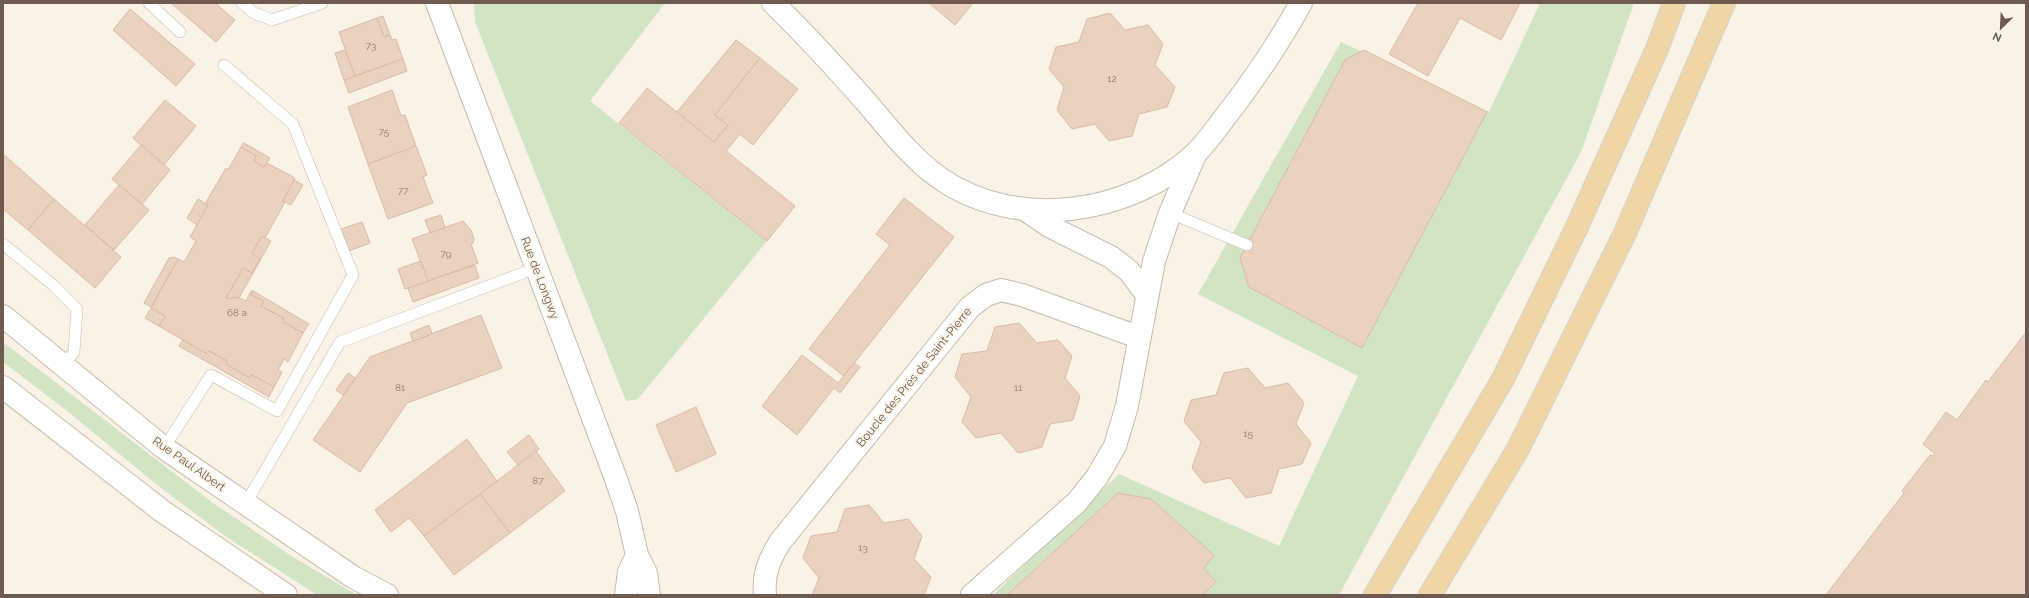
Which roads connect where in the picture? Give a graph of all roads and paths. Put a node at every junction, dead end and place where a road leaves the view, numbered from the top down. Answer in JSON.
{"nodes":[{"id":1,"x":149,"y":3,"type":"edge"},
{"id":2,"x":242,"y":3,"type":"edge"},
{"id":3,"x":322,"y":3,"type":"edge"},
{"id":4,"x":437,"y":3,"type":"edge"},
{"id":5,"x":773,"y":3,"type":"edge"},
{"id":6,"x":1301,"y":3,"type":"edge"},
{"id":7,"x":1674,"y":3,"type":"edge"},
{"id":8,"x":1724,"y":3,"type":"edge"},
{"id":9,"x":180,"y":32,"type":"dead end"},
{"id":10,"x":224,"y":66,"type":"dead end"},
{"id":11,"x":1196,"y":153,"type":"junction"},
{"id":12,"x":1027,"y":210,"type":"junction"},
{"id":13,"x":1170,"y":213,"type":"junction"},
{"id":14,"x":3,"y":244,"type":"edge"},
{"id":15,"x":1248,"y":245,"type":"dead end"},
{"id":16,"x":536,"y":268,"type":"junction"},
{"id":17,"x":1147,"y":295,"type":"junction"},
{"id":18,"x":3,"y":316,"type":"edge"},
{"id":19,"x":1138,"y":338,"type":"junction"},
{"id":20,"x":63,"y":365,"type":"junction"},
{"id":21,"x":3,"y":387,"type":"edge"},
{"id":22,"x":164,"y":448,"type":"junction"},
{"id":23,"x":246,"y":503,"type":"junction"},
{"id":24,"x":637,"y":556,"type":"junction"},
{"id":25,"x":286,"y":595,"type":"edge"},
{"id":26,"x":387,"y":595,"type":"edge"},
{"id":27,"x":626,"y":595,"type":"edge"},
{"id":28,"x":649,"y":595,"type":"edge"},
{"id":29,"x":765,"y":595,"type":"edge"},
{"id":30,"x":972,"y":595,"type":"edge"},
{"id":31,"x":1376,"y":595,"type":"edge"},
{"id":32,"x":1430,"y":595,"type":"edge"}],
"edges":[{"from":1,"to":9,"type":"lane"},
{"from":2,"to":3,"type":"lane"},
{"from":4,"to":16,"type":"street","name":"Rue de Longwy"},
{"from":5,"to":12,"type":"street"},
{"from":6,"to":11,"type":"street"},
{"from":7,"to":31,"type":"main road"},
{"from":8,"to":32,"type":"main road"},
{"from":10,"to":22,"type":"lane"},
{"from":11,"to":12,"type":"street"},
{"from":11,"to":13,"type":"street"},
{"from":12,"to":17,"type":"street"},
{"from":13,"to":15,"type":"lane"},
{"from":13,"to":17,"type":"street"},
{"from":14,"to":20,"type":"lane"},
{"from":16,"to":23,"type":"lane"},
{"from":16,"to":24,"type":"street","name":"Rue de Longwy"},
{"from":17,"to":19,"type":"street"},
{"from":18,"to":20,"type":"street","name":"Rue Paul Albert"},
{"from":19,"to":29,"type":"street","name":"Boucle des Prés de Saint-Pierre"},
{"from":19,"to":30,"type":"street"},
{"from":20,"to":22,"type":"street","name":"Rue Paul Albert"},
{"from":21,"to":25,"type":"street"},
{"from":22,"to":23,"type":"street","name":"Rue Paul Albert"},
{"from":23,"to":26,"type":"street","name":"Rue Paul Albert"},
{"from":24,"to":27,"type":"street"},
{"from":24,"to":28,"type":"street","name":"Rue de Longwy"}]}
